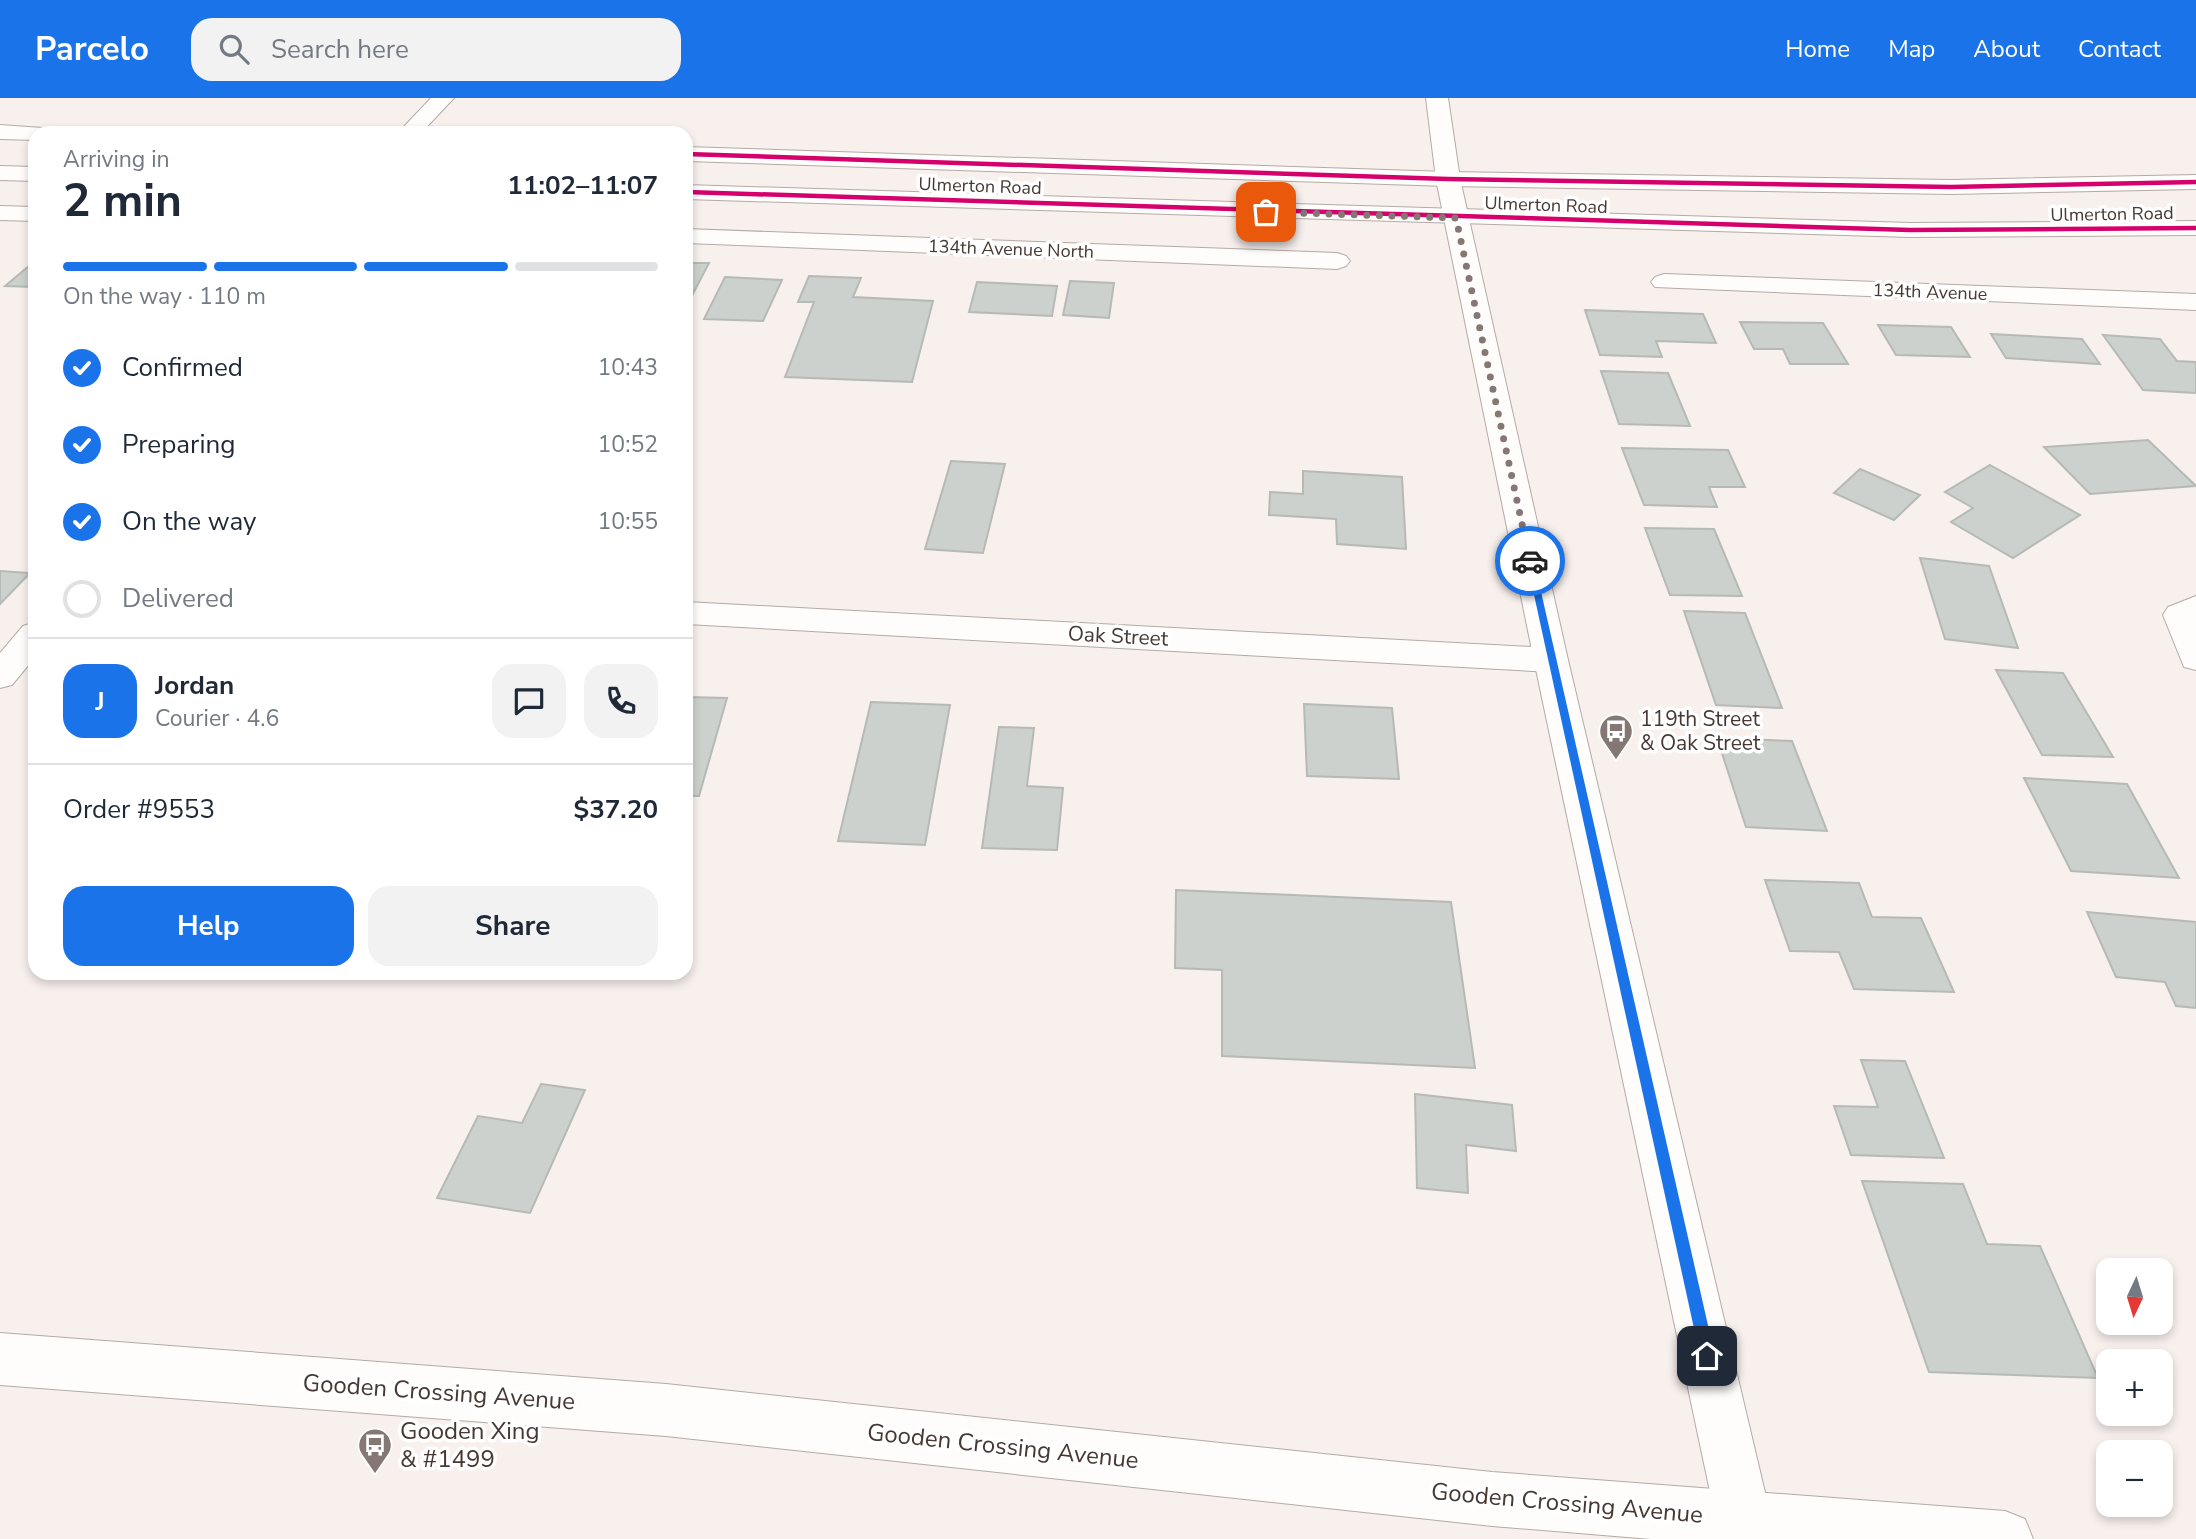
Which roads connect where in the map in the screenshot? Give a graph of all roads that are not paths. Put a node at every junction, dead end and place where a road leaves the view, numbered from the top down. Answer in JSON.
{"nodes":[{"id":1,"x":443,"y":98,"type":"edge"},
{"id":2,"x":1437,"y":98,"type":"edge"},
{"id":3,"x":417,"y":126,"type":"edge"},
{"id":4,"x":0,"y":132,"type":"edge"},
{"id":5,"x":28,"y":133,"type":"edge"},
{"id":6,"x":693,"y":154,"type":"edge"},
{"id":7,"x":0,"y":155,"type":"edge"},
{"id":8,"x":28,"y":156,"type":"edge"},
{"id":9,"x":0,"y":173,"type":"edge"},
{"id":10,"x":28,"y":174,"type":"edge"},
{"id":11,"x":1448,"y":179,"type":"junction"},
{"id":12,"x":2196,"y":182,"type":"edge"},
{"id":13,"x":693,"y":192,"type":"edge"},
{"id":14,"x":0,"y":213,"type":"edge"},
{"id":15,"x":28,"y":214,"type":"edge"},
{"id":16,"x":1456,"y":218,"type":"junction"},
{"id":17,"x":2196,"y":228,"type":"edge"},
{"id":18,"x":693,"y":236,"type":"edge"},
{"id":19,"x":1337,"y":261,"type":"dead end"},
{"id":20,"x":1664,"y":282,"type":"dead end"},
{"id":21,"x":2196,"y":302,"type":"edge"},
{"id":22,"x":2196,"y":607,"type":"edge"},
{"id":23,"x":693,"y":613,"type":"edge"},
{"id":24,"x":28,"y":642,"type":"edge"},
{"id":25,"x":2196,"y":658,"type":"edge"},
{"id":26,"x":1551,"y":660,"type":"junction"},
{"id":27,"x":0,"y":676,"type":"edge"},
{"id":28,"x":0,"y":1359,"type":"edge"},
{"id":29,"x":1746,"y":1528,"type":"edge"},
{"id":30,"x":2005,"y":1539,"type":"edge"}],
"edges":[{"from":1,"to":3,"type":"street"},
{"from":2,"to":11,"type":"street"},
{"from":4,"to":5,"type":"street"},
{"from":6,"to":11,"type":"street","name":"Ulmerton Road"},
{"from":7,"to":8,"type":"street"},
{"from":9,"to":10,"type":"street"},
{"from":11,"to":12,"type":"street","name":"Ulmerton Road"},
{"from":11,"to":16,"type":"street"},
{"from":13,"to":16,"type":"street","name":"Ulmerton Road"},
{"from":14,"to":15,"type":"street"},
{"from":16,"to":17,"type":"street","name":"Ulmerton Road"},
{"from":16,"to":26,"type":"street"},
{"from":18,"to":19,"type":"street","name":"134th Avenue North"},
{"from":20,"to":21,"type":"street","name":"134th Avenue"},
{"from":22,"to":25,"type":"street"},
{"from":23,"to":26,"type":"street","name":"Oak Street"},
{"from":24,"to":27,"type":"street"},
{"from":26,"to":29,"type":"street"},
{"from":28,"to":29,"type":"street","name":"Gooden Crossing Avenue"},
{"from":29,"to":30,"type":"street","name":"Gooden Crossing Avenue"}]}
